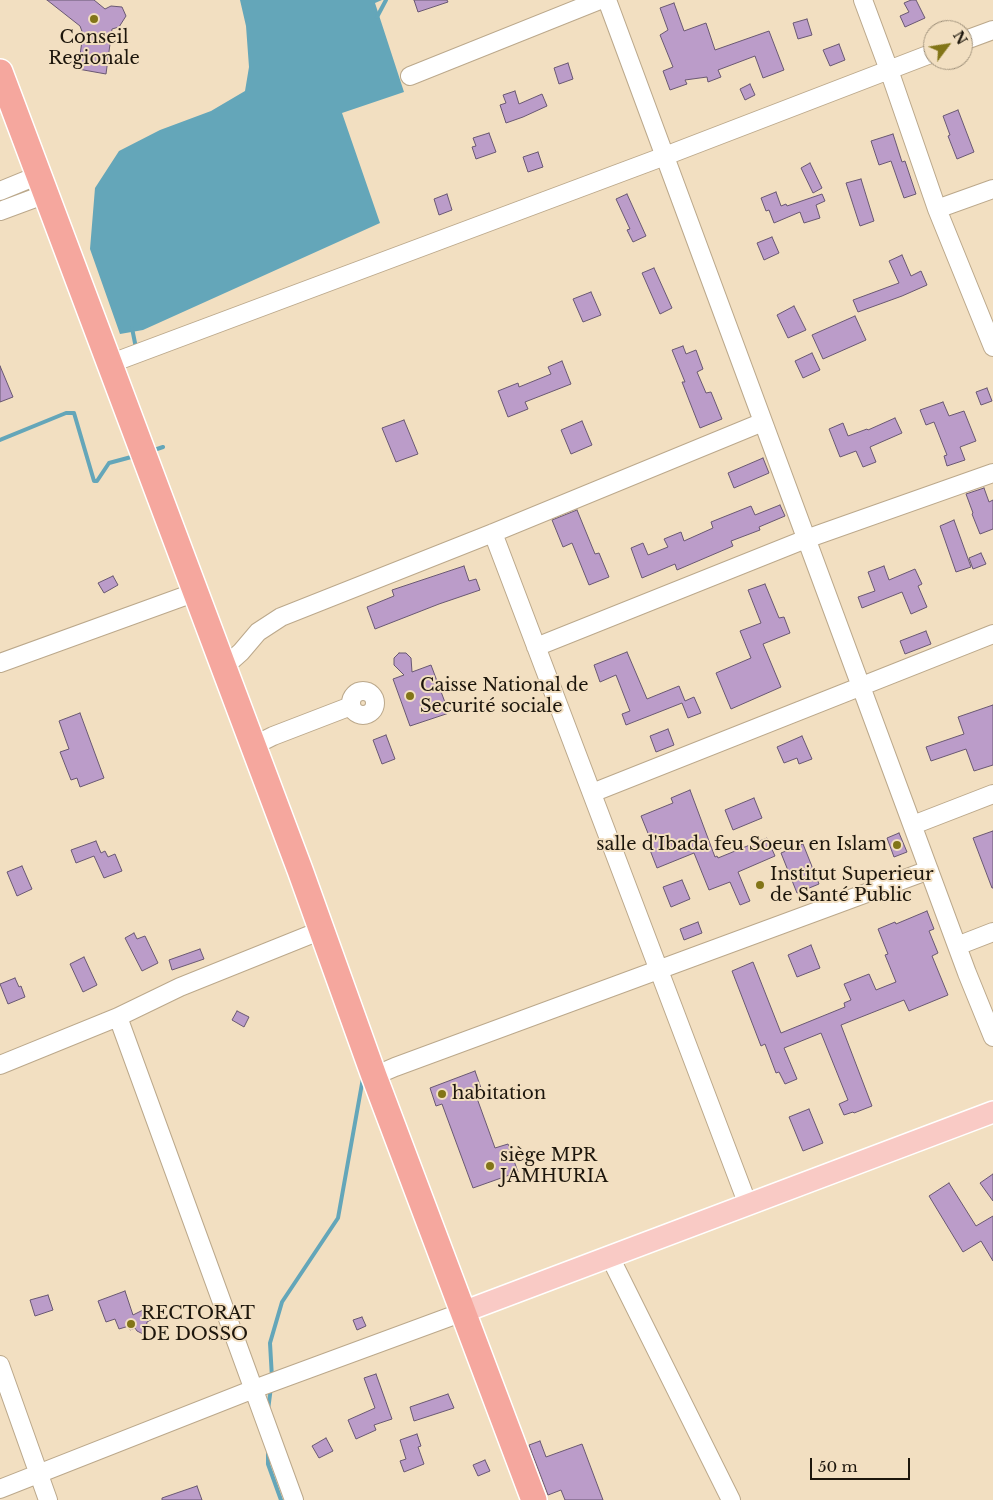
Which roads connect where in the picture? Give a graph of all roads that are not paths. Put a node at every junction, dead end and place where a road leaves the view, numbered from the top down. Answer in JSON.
{"nodes":[{"id":1,"x":600,"y":0,"type":"edge"},
{"id":2,"x":607,"y":0,"type":"edge"},
{"id":3,"x":863,"y":0,"type":"edge"},
{"id":4,"x":993,"y":30,"type":"edge"},
{"id":5,"x":973,"y":37,"type":"edge"},
{"id":6,"x":923,"y":57,"type":"edge"},
{"id":7,"x":889,"y":70,"type":"junction"},
{"id":8,"x":0,"y":72,"type":"edge"},
{"id":9,"x":410,"y":76,"type":"dead end"},
{"id":10,"x":665,"y":156,"type":"junction"},
{"id":11,"x":42,"y":185,"type":"junction"},
{"id":12,"x":993,"y":189,"type":"edge"},
{"id":13,"x":0,"y":191,"type":"edge"},
{"id":14,"x":938,"y":209,"type":"junction"},
{"id":15,"x":0,"y":210,"type":"edge"},
{"id":16,"x":993,"y":347,"type":"edge"},
{"id":17,"x":120,"y":360,"type":"junction"},
{"id":18,"x":763,"y":422,"type":"junction"},
{"id":19,"x":993,"y":472,"type":"edge"},
{"id":20,"x":492,"y":533,"type":"junction"},
{"id":21,"x":806,"y":539,"type":"junction"},
{"id":22,"x":196,"y":592,"type":"junction"},
{"id":23,"x":993,"y":634,"type":"edge"},
{"id":24,"x":536,"y":647,"type":"junction"},
{"id":25,"x":0,"y":663,"type":"edge"},
{"id":26,"x":223,"y":668,"type":"junction"},
{"id":27,"x":861,"y":686,"type":"junction"},
{"id":28,"x":351,"y":706,"type":"dead end"},
{"id":29,"x":253,"y":746,"type":"junction"},
{"id":30,"x":592,"y":793,"type":"junction"},
{"id":31,"x":993,"y":794,"type":"edge"},
{"id":32,"x":913,"y":825,"type":"junction"},
{"id":33,"x":929,"y":870,"type":"junction"},
{"id":34,"x":322,"y":930,"type":"junction"},
{"id":35,"x":993,"y":932,"type":"edge"},
{"id":36,"x":957,"y":946,"type":"junction"},
{"id":37,"x":659,"y":970,"type":"junction"},
{"id":38,"x":118,"y":1017,"type":"junction"},
{"id":39,"x":993,"y":1037,"type":"edge"},
{"id":40,"x":0,"y":1065,"type":"edge"},
{"id":41,"x":374,"y":1076,"type":"junction"},
{"id":42,"x":993,"y":1112,"type":"edge"},
{"id":43,"x":748,"y":1205,"type":"junction"},
{"id":44,"x":610,"y":1257,"type":"junction"},
{"id":45,"x":463,"y":1312,"type":"junction"},
{"id":46,"x":0,"y":1365,"type":"edge"},
{"id":47,"x":254,"y":1388,"type":"junction"},
{"id":48,"x":39,"y":1474,"type":"junction"},
{"id":49,"x":0,"y":1489,"type":"edge"},
{"id":50,"x":48,"y":1500,"type":"edge"},
{"id":51,"x":294,"y":1500,"type":"edge"},
{"id":52,"x":534,"y":1500,"type":"edge"},
{"id":53,"x":731,"y":1500,"type":"edge"}],
"edges":[{"from":1,"to":9,"type":"street"},
{"from":2,"to":10,"type":"street"},
{"from":3,"to":7,"type":"street"},
{"from":4,"to":5,"type":"street"},
{"from":6,"to":7,"type":"street"},
{"from":7,"to":10,"type":"street"},
{"from":7,"to":14,"type":"street"},
{"from":8,"to":11,"type":"highway"},
{"from":10,"to":17,"type":"street"},
{"from":10,"to":18,"type":"street"},
{"from":11,"to":13,"type":"street"},
{"from":11,"to":15,"type":"street"},
{"from":11,"to":17,"type":"highway"},
{"from":12,"to":14,"type":"street"},
{"from":14,"to":16,"type":"street"},
{"from":17,"to":22,"type":"highway"},
{"from":18,"to":20,"type":"street"},
{"from":18,"to":21,"type":"street"},
{"from":19,"to":21,"type":"street"},
{"from":20,"to":24,"type":"street"},
{"from":20,"to":26,"type":"street"},
{"from":21,"to":24,"type":"street"},
{"from":21,"to":27,"type":"street"},
{"from":22,"to":25,"type":"street"},
{"from":22,"to":26,"type":"highway"},
{"from":23,"to":27,"type":"street"},
{"from":24,"to":30,"type":"street"},
{"from":26,"to":29,"type":"highway"},
{"from":27,"to":30,"type":"street"},
{"from":27,"to":32,"type":"street"},
{"from":28,"to":29,"type":"street"},
{"from":29,"to":34,"type":"highway"},
{"from":30,"to":37,"type":"street"},
{"from":31,"to":32,"type":"street"},
{"from":32,"to":33,"type":"street"},
{"from":33,"to":36,"type":"street"},
{"from":33,"to":37,"type":"street"},
{"from":34,"to":38,"type":"street"},
{"from":34,"to":41,"type":"highway"},
{"from":35,"to":36,"type":"street"},
{"from":36,"to":39,"type":"street"},
{"from":37,"to":41,"type":"street"},
{"from":37,"to":43,"type":"street"},
{"from":38,"to":40,"type":"street"},
{"from":38,"to":47,"type":"street"},
{"from":41,"to":45,"type":"highway"},
{"from":42,"to":43,"type":"main road"},
{"from":43,"to":44,"type":"main road"},
{"from":44,"to":45,"type":"main road"},
{"from":44,"to":53,"type":"street"},
{"from":45,"to":47,"type":"street"},
{"from":45,"to":52,"type":"highway"},
{"from":46,"to":48,"type":"street"},
{"from":47,"to":48,"type":"street"},
{"from":47,"to":51,"type":"street"},
{"from":48,"to":49,"type":"street"},
{"from":48,"to":50,"type":"street"}]}
